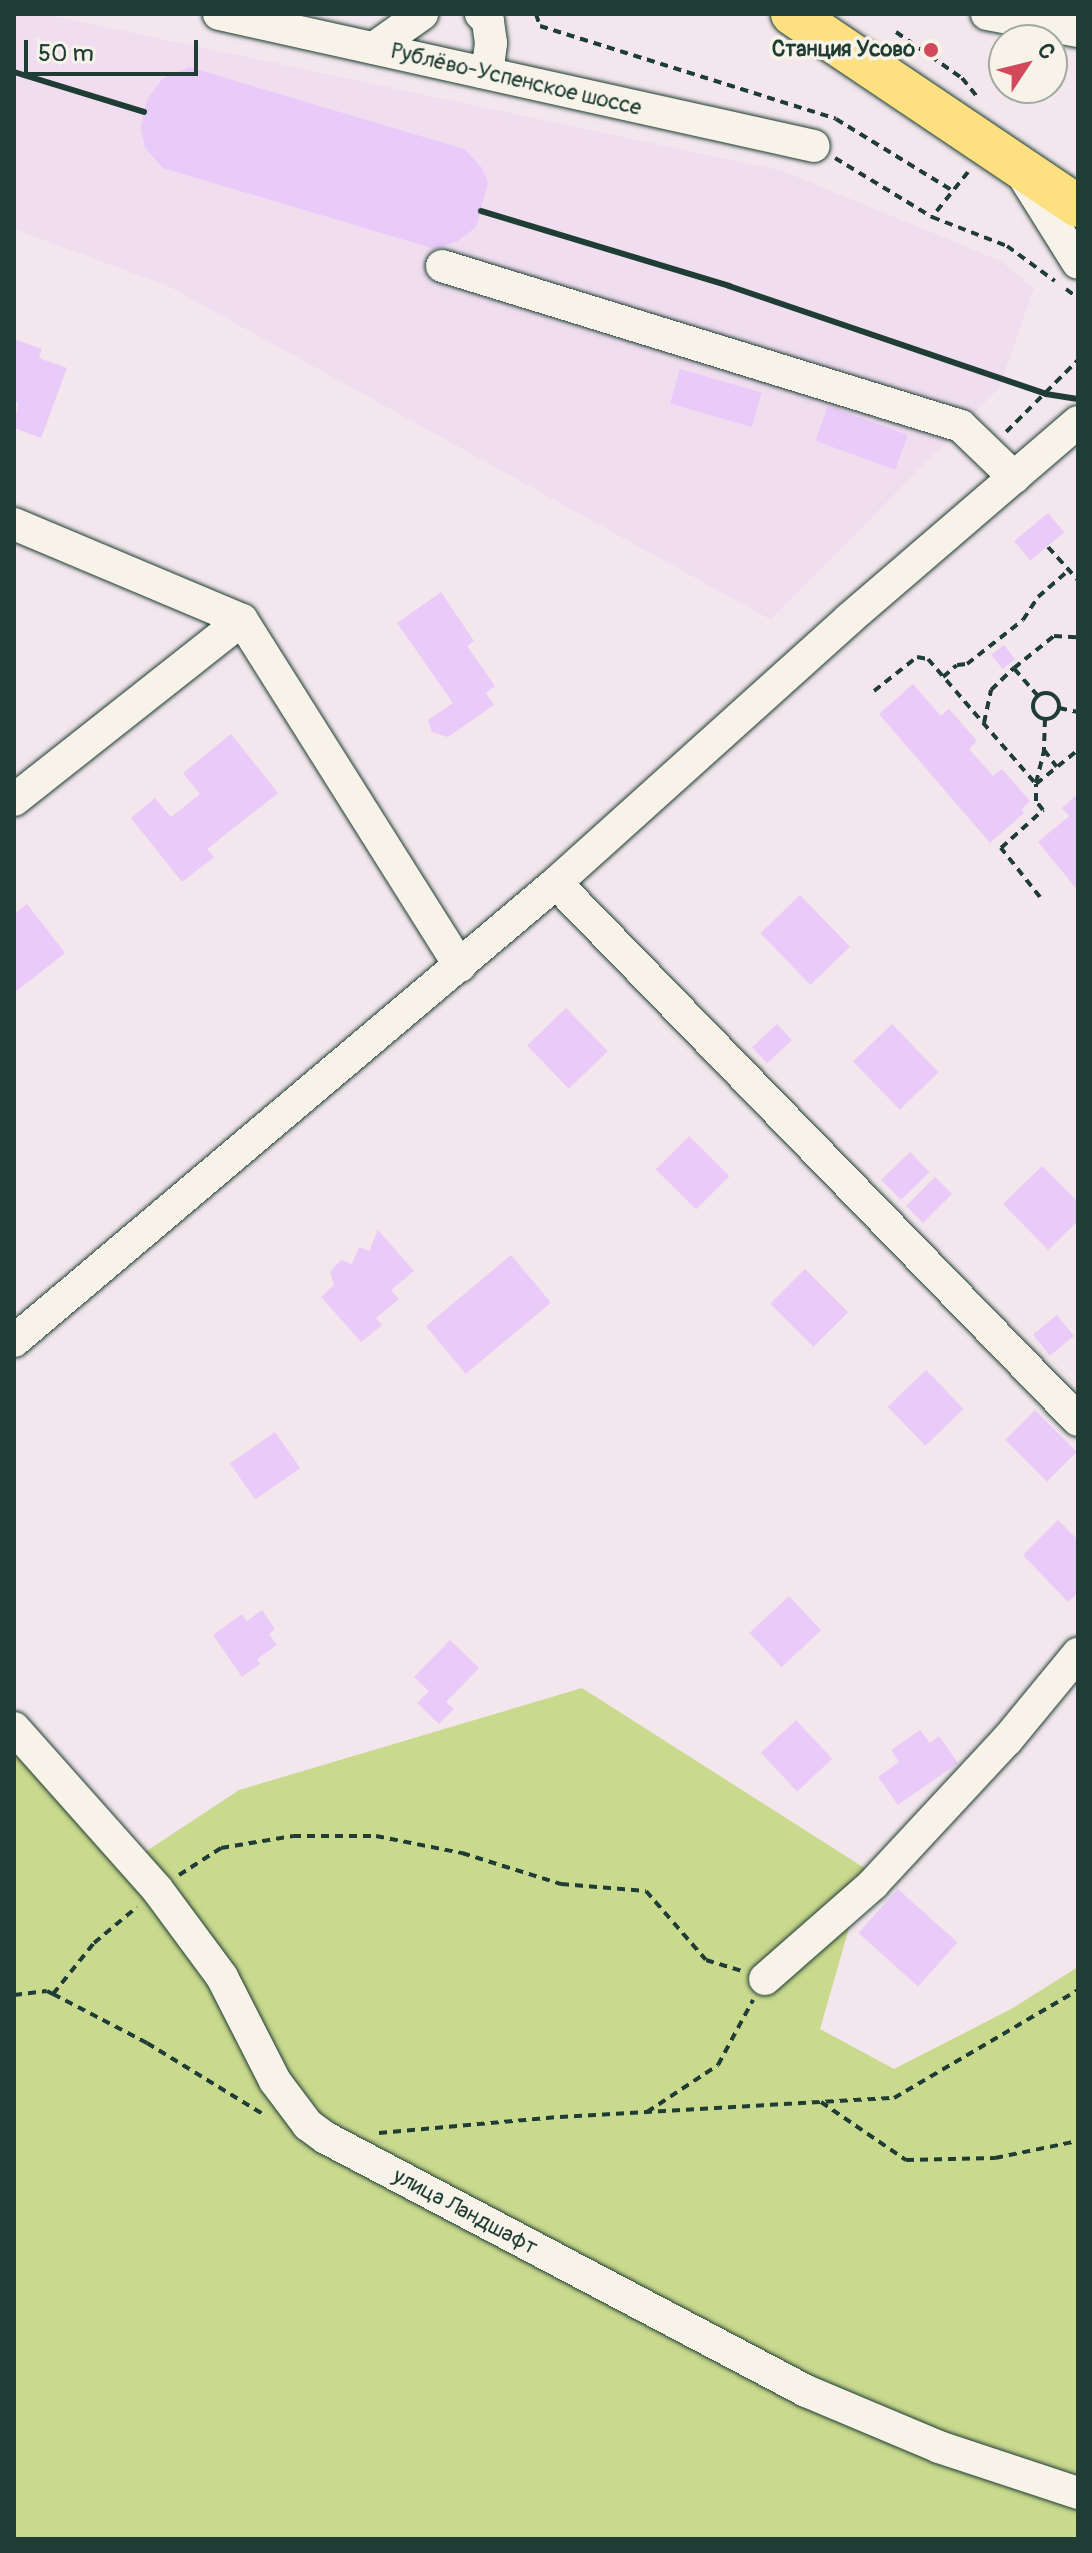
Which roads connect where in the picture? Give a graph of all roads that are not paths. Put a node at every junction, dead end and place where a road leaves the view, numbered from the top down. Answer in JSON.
{"nodes":[{"id":1,"x":219,"y":14,"type":"edge"},
{"id":2,"x":422,"y":14,"type":"edge"},
{"id":3,"x":481,"y":14,"type":"edge"},
{"id":4,"x":792,"y":14,"type":"edge"},
{"id":5,"x":987,"y":14,"type":"edge"},
{"id":6,"x":320,"y":25,"type":"edge"},
{"id":7,"x":1078,"y":31,"type":"edge"},
{"id":8,"x":374,"y":48,"type":"junction"},
{"id":9,"x":481,"y":72,"type":"junction"},
{"id":10,"x":814,"y":146,"type":"road end"},
{"id":11,"x":1015,"y":163,"type":"junction"},
{"id":12,"x":1078,"y":206,"type":"edge"},
{"id":13,"x":1078,"y":263,"type":"edge"},
{"id":14,"x":442,"y":266,"type":"dead end"},
{"id":15,"x":1077,"y":425,"type":"edge"},
{"id":16,"x":1021,"y":471,"type":"junction"},
{"id":17,"x":14,"y":524,"type":"edge"},
{"id":18,"x":242,"y":620,"type":"junction"},
{"id":19,"x":14,"y":800,"type":"edge"},
{"id":20,"x":556,"y":883,"type":"junction"},
{"id":21,"x":460,"y":966,"type":"junction"},
{"id":22,"x":14,"y":1341,"type":"edge"},
{"id":23,"x":1078,"y":1420,"type":"edge"},
{"id":24,"x":1078,"y":1654,"type":"edge"},
{"id":25,"x":14,"y":1728,"type":"edge"},
{"id":26,"x":765,"y":1979,"type":"road end"},
{"id":27,"x":1078,"y":2493,"type":"edge"}],
"edges":[{"from":1,"to":6,"type":"street","name":"Рублёво-Успенское шоссе"},
{"from":2,"to":8,"type":"street"},
{"from":3,"to":9,"type":"street"},
{"from":4,"to":11,"type":"main road"},
{"from":5,"to":7,"type":"street"},
{"from":6,"to":8,"type":"street","name":"Рублёво-Успенское шоссе"},
{"from":8,"to":9,"type":"street","name":"Рублёво-Успенское шоссе"},
{"from":9,"to":10,"type":"street","name":"Рублёво-Успенское шоссе"},
{"from":11,"to":12,"type":"main road"},
{"from":11,"to":13,"type":"street"},
{"from":14,"to":16,"type":"street"},
{"from":15,"to":16,"type":"street"},
{"from":16,"to":20,"type":"street"},
{"from":17,"to":18,"type":"street"},
{"from":18,"to":19,"type":"street"},
{"from":18,"to":21,"type":"street"},
{"from":20,"to":21,"type":"street"},
{"from":20,"to":23,"type":"street"},
{"from":21,"to":22,"type":"street"},
{"from":24,"to":26,"type":"street"},
{"from":25,"to":27,"type":"street","name":"улица Ландшафт"}]}
